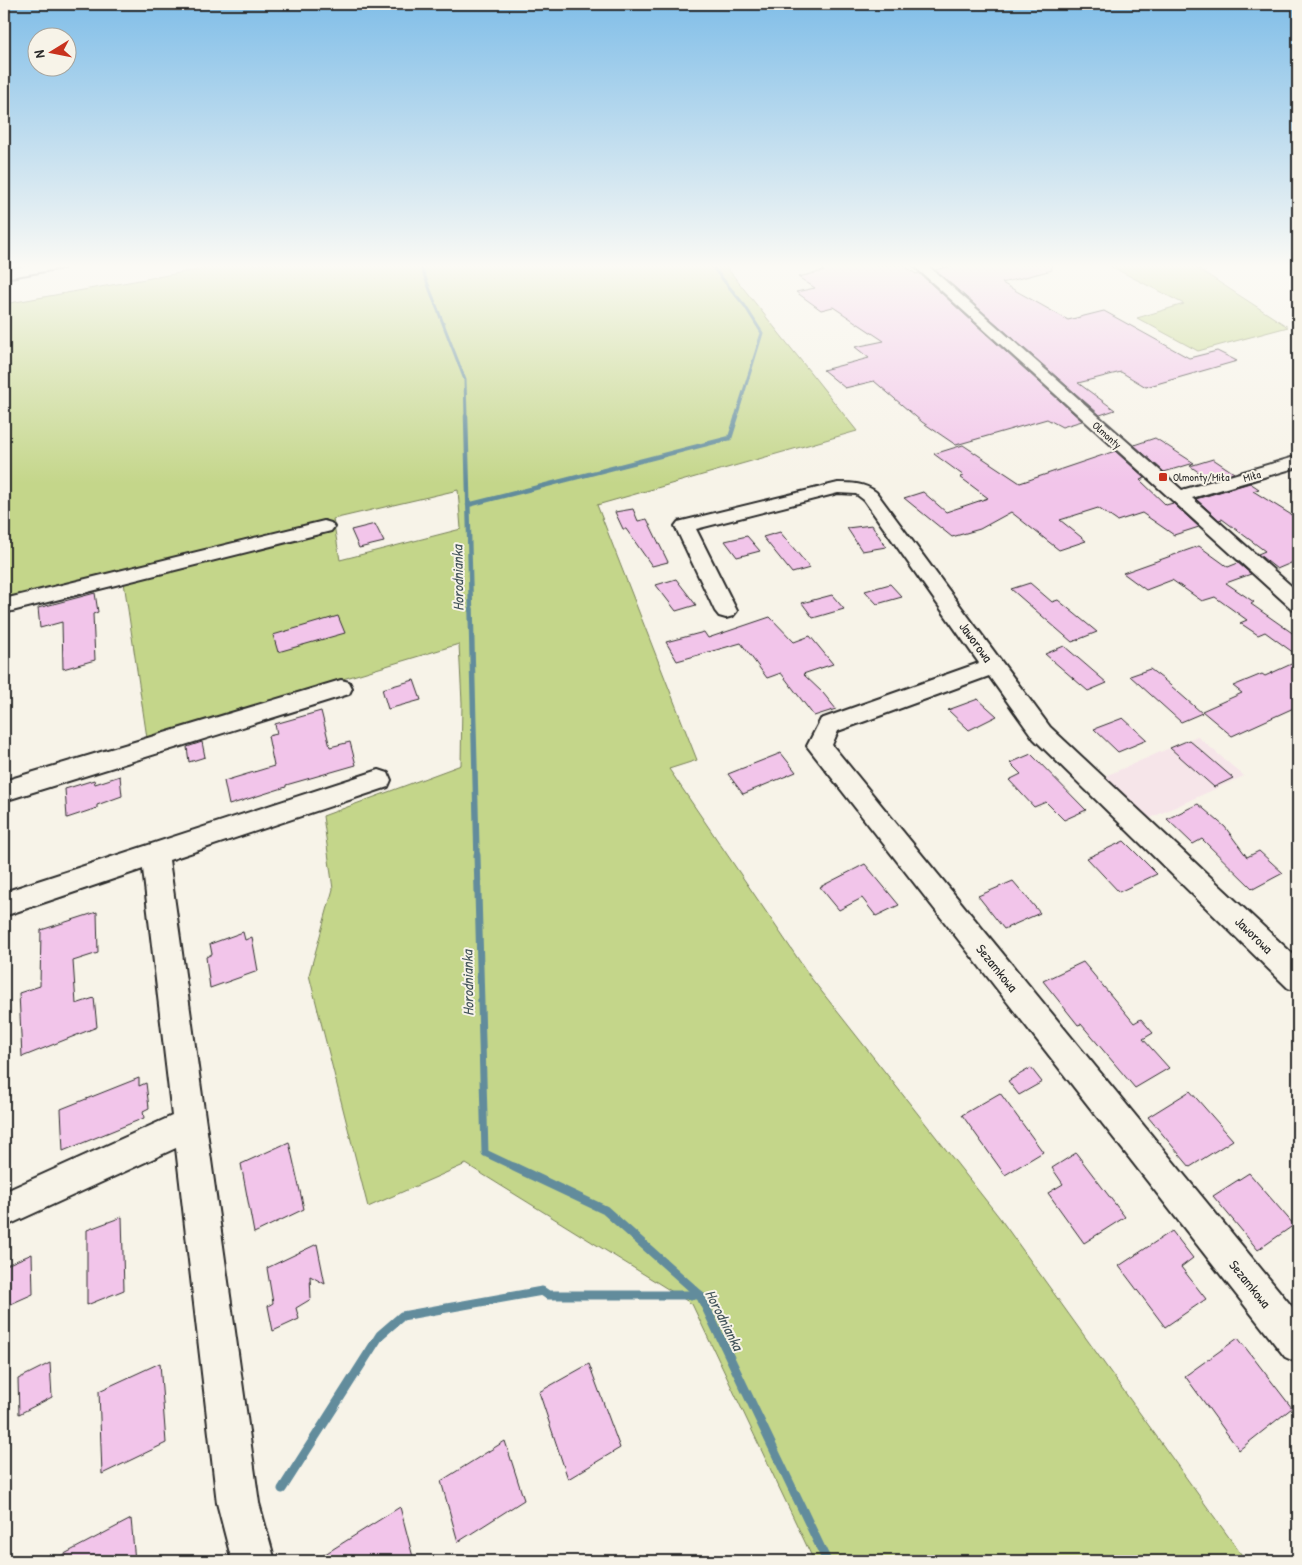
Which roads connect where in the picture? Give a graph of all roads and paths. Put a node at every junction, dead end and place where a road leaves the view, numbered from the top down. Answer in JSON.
{"nodes":[{"id":1,"x":999,"y":337,"type":"edge"},
{"id":2,"x":1298,"y":461,"type":"edge"},
{"id":3,"x":1177,"y":497,"type":"junction"},
{"id":4,"x":324,"y":527,"type":"dead end"},
{"id":5,"x":1298,"y":604,"type":"edge"},
{"id":6,"x":4,"y":606,"type":"edge"},
{"id":7,"x":726,"y":611,"type":"dead end"},
{"id":8,"x":993,"y":666,"type":"junction"},
{"id":9,"x":341,"y":688,"type":"dead end"},
{"id":10,"x":379,"y":780,"type":"dead end"},
{"id":11,"x":4,"y":791,"type":"edge"},
{"id":12,"x":155,"y":854,"type":"junction"},
{"id":13,"x":4,"y":904,"type":"edge"},
{"id":14,"x":1298,"y":978,"type":"edge"},
{"id":15,"x":190,"y":1125,"type":"junction"},
{"id":16,"x":4,"y":1210,"type":"edge"},
{"id":17,"x":1298,"y":1344,"type":"edge"},
{"id":18,"x":253,"y":1561,"type":"edge"}],
"edges":[{"from":1,"to":3,"type":"street","name":"Olmonty"},
{"from":2,"to":3,"type":"street","name":"Miła"},
{"from":3,"to":5,"type":"street","name":"Olmonty"},
{"from":4,"to":6,"type":"street"},
{"from":7,"to":8,"type":"street","name":"Jaworowa"},
{"from":8,"to":14,"type":"street","name":"Jaworowa"},
{"from":8,"to":17,"type":"street","name":"Sezamkowa"},
{"from":9,"to":11,"type":"street"},
{"from":10,"to":12,"type":"street"},
{"from":12,"to":13,"type":"street"},
{"from":12,"to":15,"type":"street"},
{"from":15,"to":16,"type":"street"},
{"from":15,"to":18,"type":"street"}]}
